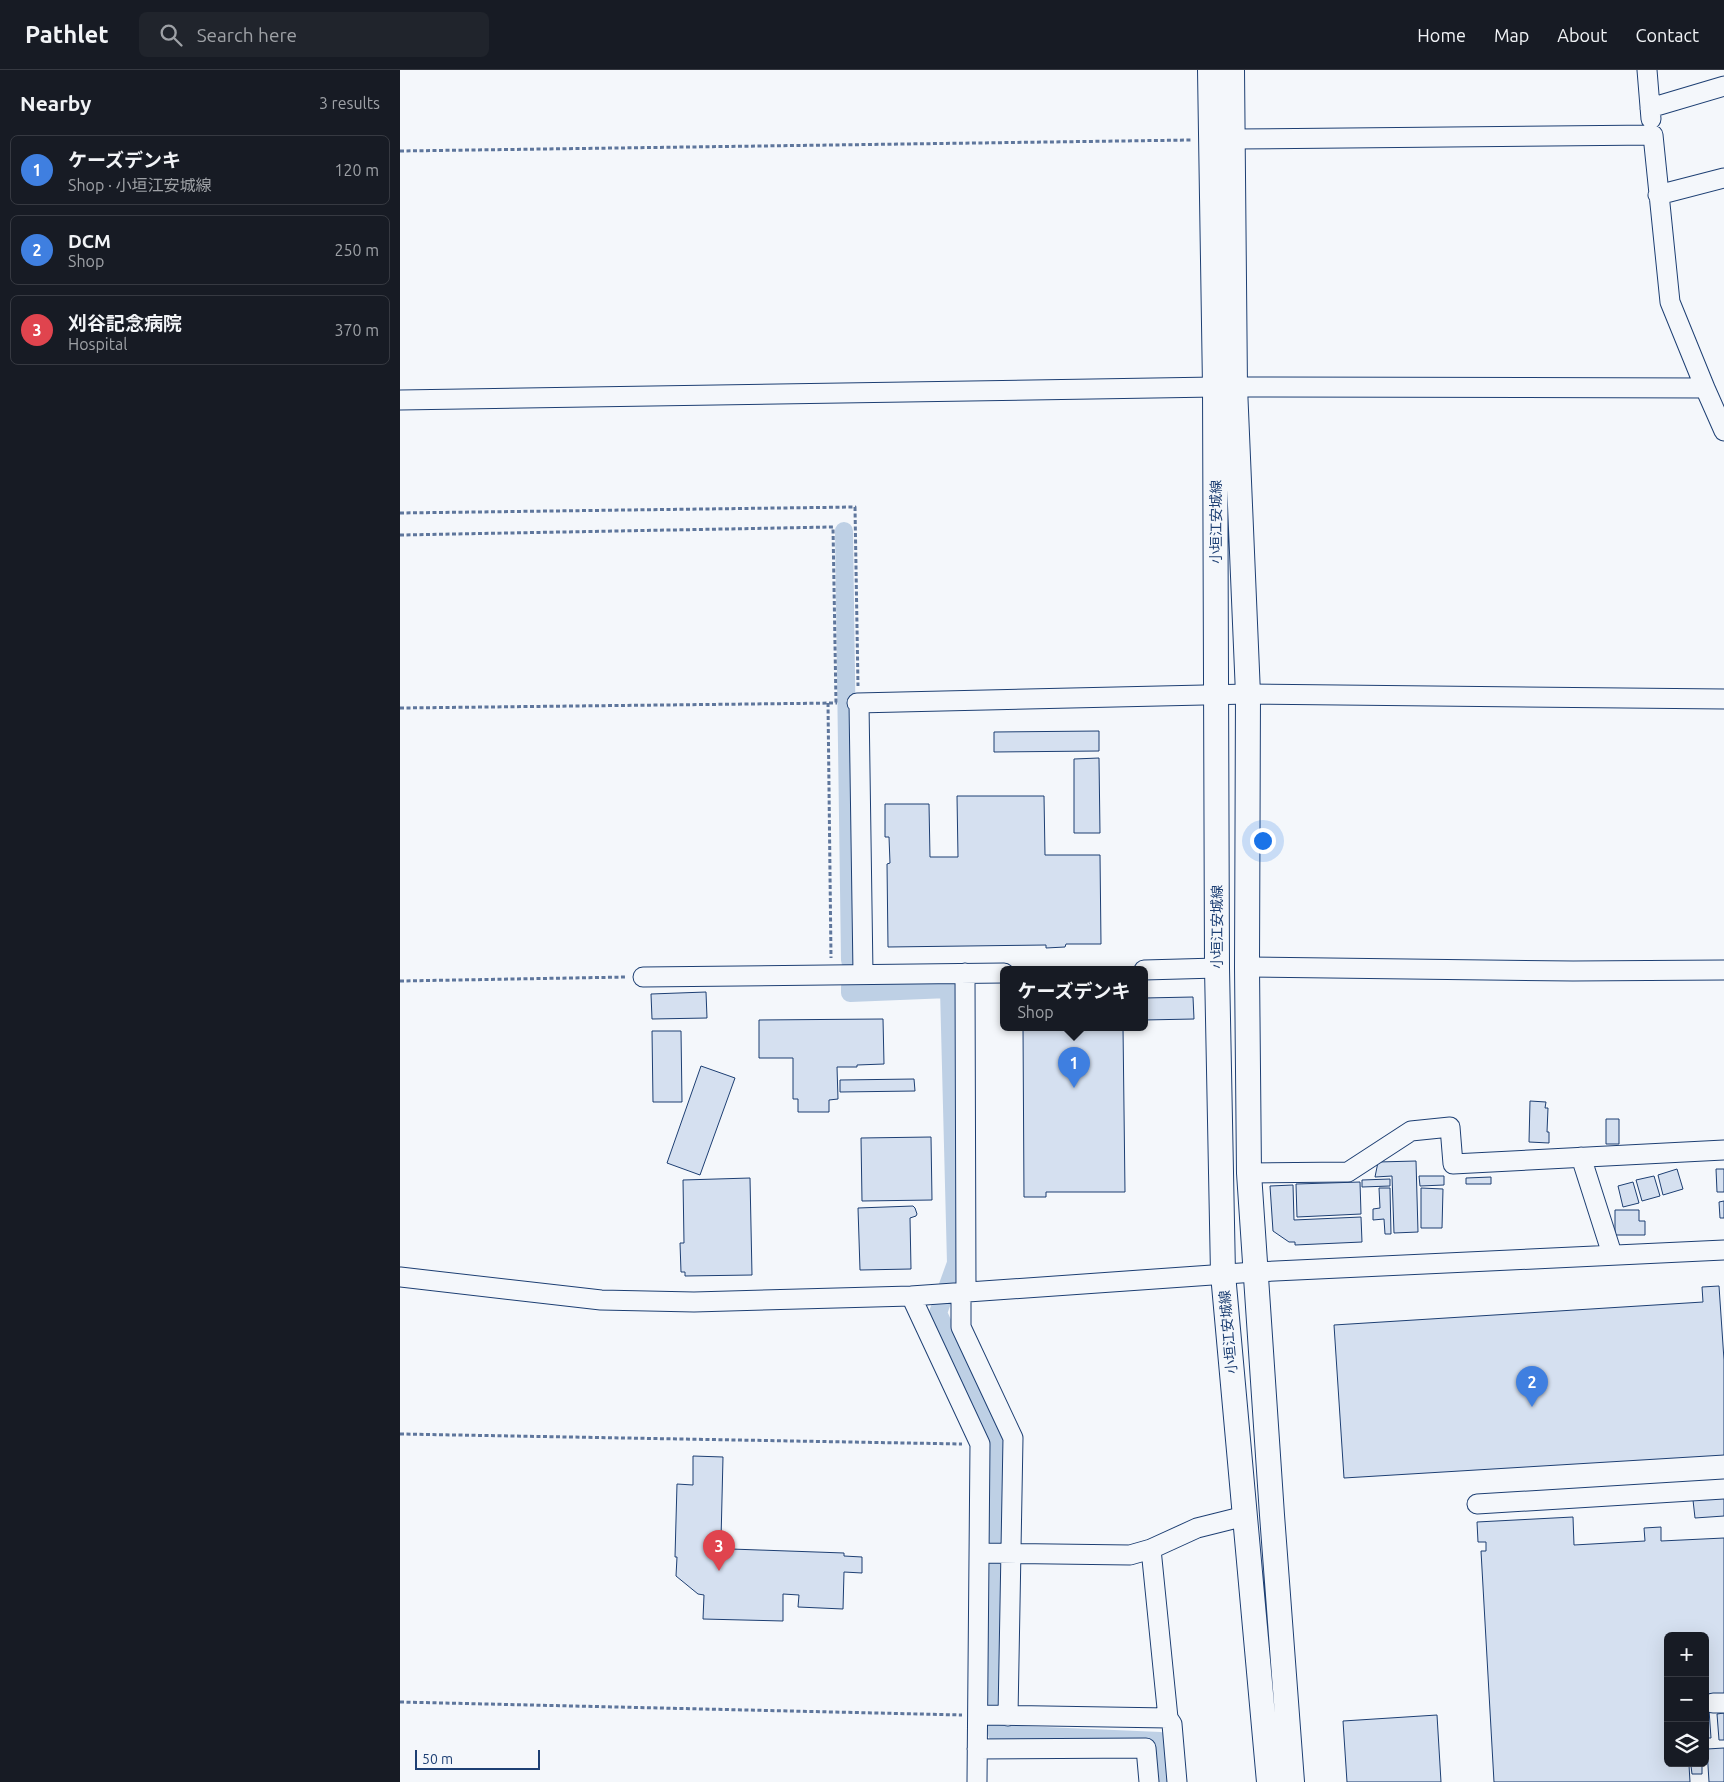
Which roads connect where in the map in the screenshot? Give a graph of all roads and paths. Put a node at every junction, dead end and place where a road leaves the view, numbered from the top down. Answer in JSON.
{"nodes":[{"id":1,"x":1210,"y":70,"type":"edge"},
{"id":2,"x":1232,"y":70,"type":"edge"},
{"id":3,"x":1646,"y":70,"type":"edge"},
{"id":4,"x":1724,"y":86,"type":"edge"},
{"id":5,"x":1650,"y":108,"type":"junction"},
{"id":6,"x":1653,"y":135,"type":"junction"},
{"id":7,"x":1223,"y":140,"type":"junction"},
{"id":8,"x":400,"y":151,"type":"edge"},
{"id":9,"x":1724,"y":178,"type":"edge"},
{"id":10,"x":1658,"y":195,"type":"junction"},
{"id":11,"x":1225,"y":387,"type":"junction"},
{"id":12,"x":1705,"y":388,"type":"junction"},
{"id":13,"x":400,"y":400,"type":"edge"},
{"id":14,"x":1724,"y":430,"type":"edge"},
{"id":15,"x":400,"y":513,"type":"edge"},
{"id":16,"x":400,"y":535,"type":"edge"},
{"id":17,"x":1248,"y":694,"type":"junction"},
{"id":18,"x":1217,"y":695,"type":"junction"},
{"id":19,"x":1724,"y":698,"type":"edge"},
{"id":20,"x":828,"y":703,"type":"junction"},
{"id":21,"x":858,"y":703,"type":"junction"},
{"id":22,"x":400,"y":708,"type":"edge"},
{"id":23,"x":1248,"y":967,"type":"junction"},
{"id":24,"x":1217,"y":968,"type":"junction"},
{"id":25,"x":1148,"y":970,"type":"edge"},
{"id":26,"x":1724,"y":970,"type":"edge"},
{"id":27,"x":1000,"y":972,"type":"edge"},
{"id":28,"x":832,"y":973,"type":"junction"},
{"id":29,"x":863,"y":973,"type":"junction"},
{"id":30,"x":965,"y":973,"type":"junction"},
{"id":31,"x":643,"y":976,"type":"joint"},
{"id":32,"x":400,"y":981,"type":"edge"},
{"id":33,"x":1724,"y":1150,"type":"edge"},
{"id":34,"x":1581,"y":1157,"type":"junction"},
{"id":35,"x":1249,"y":1173,"type":"junction"},
{"id":36,"x":1724,"y":1250,"type":"edge"},
{"id":37,"x":1612,"y":1254,"type":"junction"},
{"id":38,"x":1255,"y":1272,"type":"junction"},
{"id":39,"x":1223,"y":1274,"type":"junction"},
{"id":40,"x":400,"y":1278,"type":"edge"},
{"id":41,"x":962,"y":1292,"type":"junction"},
{"id":42,"x":912,"y":1295,"type":"junction"},
{"id":43,"x":400,"y":1434,"type":"edge"},
{"id":44,"x":980,"y":1444,"type":"junction"},
{"id":45,"x":1724,"y":1489,"type":"edge"},
{"id":46,"x":1477,"y":1504,"type":"dead end"},
{"id":47,"x":1245,"y":1516,"type":"junction"},
{"id":48,"x":1151,"y":1549,"type":"junction"},
{"id":49,"x":980,"y":1553,"type":"junction"},
{"id":50,"x":1010,"y":1554,"type":"junction"},
{"id":51,"x":400,"y":1702,"type":"edge"},
{"id":52,"x":978,"y":1715,"type":"junction"},
{"id":53,"x":1007,"y":1716,"type":"junction"},
{"id":54,"x":1168,"y":1718,"type":"junction"},
{"id":55,"x":977,"y":1749,"type":"junction"},
{"id":56,"x":977,"y":1782,"type":"edge"},
{"id":57,"x":1149,"y":1782,"type":"edge"},
{"id":58,"x":1177,"y":1782,"type":"edge"},
{"id":59,"x":1269,"y":1782,"type":"edge"},
{"id":60,"x":1292,"y":1782,"type":"edge"}],
"edges":[{"from":1,"to":7,"type":"main road","name":"小垣江安城線"},
{"from":2,"to":7,"type":"main road","name":"小垣江安城線"},
{"from":3,"to":5,"type":"street"},
{"from":4,"to":5,"type":"street"},
{"from":5,"to":6,"type":"street"},
{"from":6,"to":7,"type":"street"},
{"from":6,"to":10,"type":"street"},
{"from":7,"to":8,"type":"path"},
{"from":7,"to":11,"type":"main road","name":"小垣江安城線"},
{"from":9,"to":10,"type":"street"},
{"from":10,"to":12,"type":"street"},
{"from":11,"to":12,"type":"street"},
{"from":11,"to":13,"type":"street"},
{"from":11,"to":17,"type":"main road","name":"小垣江安城線"},
{"from":11,"to":18,"type":"main road","name":"小垣江安城線"},
{"from":12,"to":14,"type":"street"},
{"from":15,"to":21,"type":"path"},
{"from":16,"to":20,"type":"path"},
{"from":17,"to":18,"type":"street"},
{"from":17,"to":19,"type":"street"},
{"from":17,"to":23,"type":"main road","name":"小垣江安城線"},
{"from":18,"to":21,"type":"street"},
{"from":18,"to":24,"type":"main road","name":"小垣江安城線"},
{"from":20,"to":22,"type":"path"},
{"from":20,"to":28,"type":"path"},
{"from":21,"to":29,"type":"street"},
{"from":23,"to":26,"type":"street"},
{"from":23,"to":35,"type":"main road","name":"小垣江安城線"},
{"from":24,"to":25,"type":"street"},
{"from":24,"to":39,"type":"main road","name":"小垣江安城線"},
{"from":27,"to":30,"type":"street"},
{"from":28,"to":29,"type":"street"},
{"from":28,"to":31,"type":"street"},
{"from":29,"to":30,"type":"street"},
{"from":30,"to":41,"type":"street"},
{"from":31,"to":32,"type":"path"},
{"from":33,"to":34,"type":"street"},
{"from":34,"to":35,"type":"street"},
{"from":34,"to":37,"type":"street"},
{"from":35,"to":38,"type":"main road","name":"小垣江安城線"},
{"from":36,"to":37,"type":"street"},
{"from":37,"to":38,"type":"street"},
{"from":38,"to":39,"type":"street"},
{"from":38,"to":60,"type":"main road","name":"小垣江安城線"},
{"from":39,"to":41,"type":"street"},
{"from":39,"to":47,"type":"main road","name":"小垣江安城線"},
{"from":40,"to":42,"type":"street"},
{"from":41,"to":42,"type":"street"},
{"from":41,"to":50,"type":"street"},
{"from":42,"to":44,"type":"street"},
{"from":43,"to":44,"type":"path"},
{"from":44,"to":49,"type":"street"},
{"from":45,"to":46,"type":"street"},
{"from":47,"to":48,"type":"street"},
{"from":47,"to":59,"type":"main road","name":"小垣江安城線"},
{"from":48,"to":50,"type":"street"},
{"from":48,"to":54,"type":"street"},
{"from":49,"to":50,"type":"street"},
{"from":49,"to":52,"type":"street"},
{"from":50,"to":53,"type":"street"},
{"from":51,"to":52,"type":"path"},
{"from":52,"to":53,"type":"street"},
{"from":52,"to":55,"type":"street"},
{"from":53,"to":54,"type":"street"},
{"from":54,"to":58,"type":"street"},
{"from":55,"to":56,"type":"street"},
{"from":55,"to":57,"type":"street"}]}
